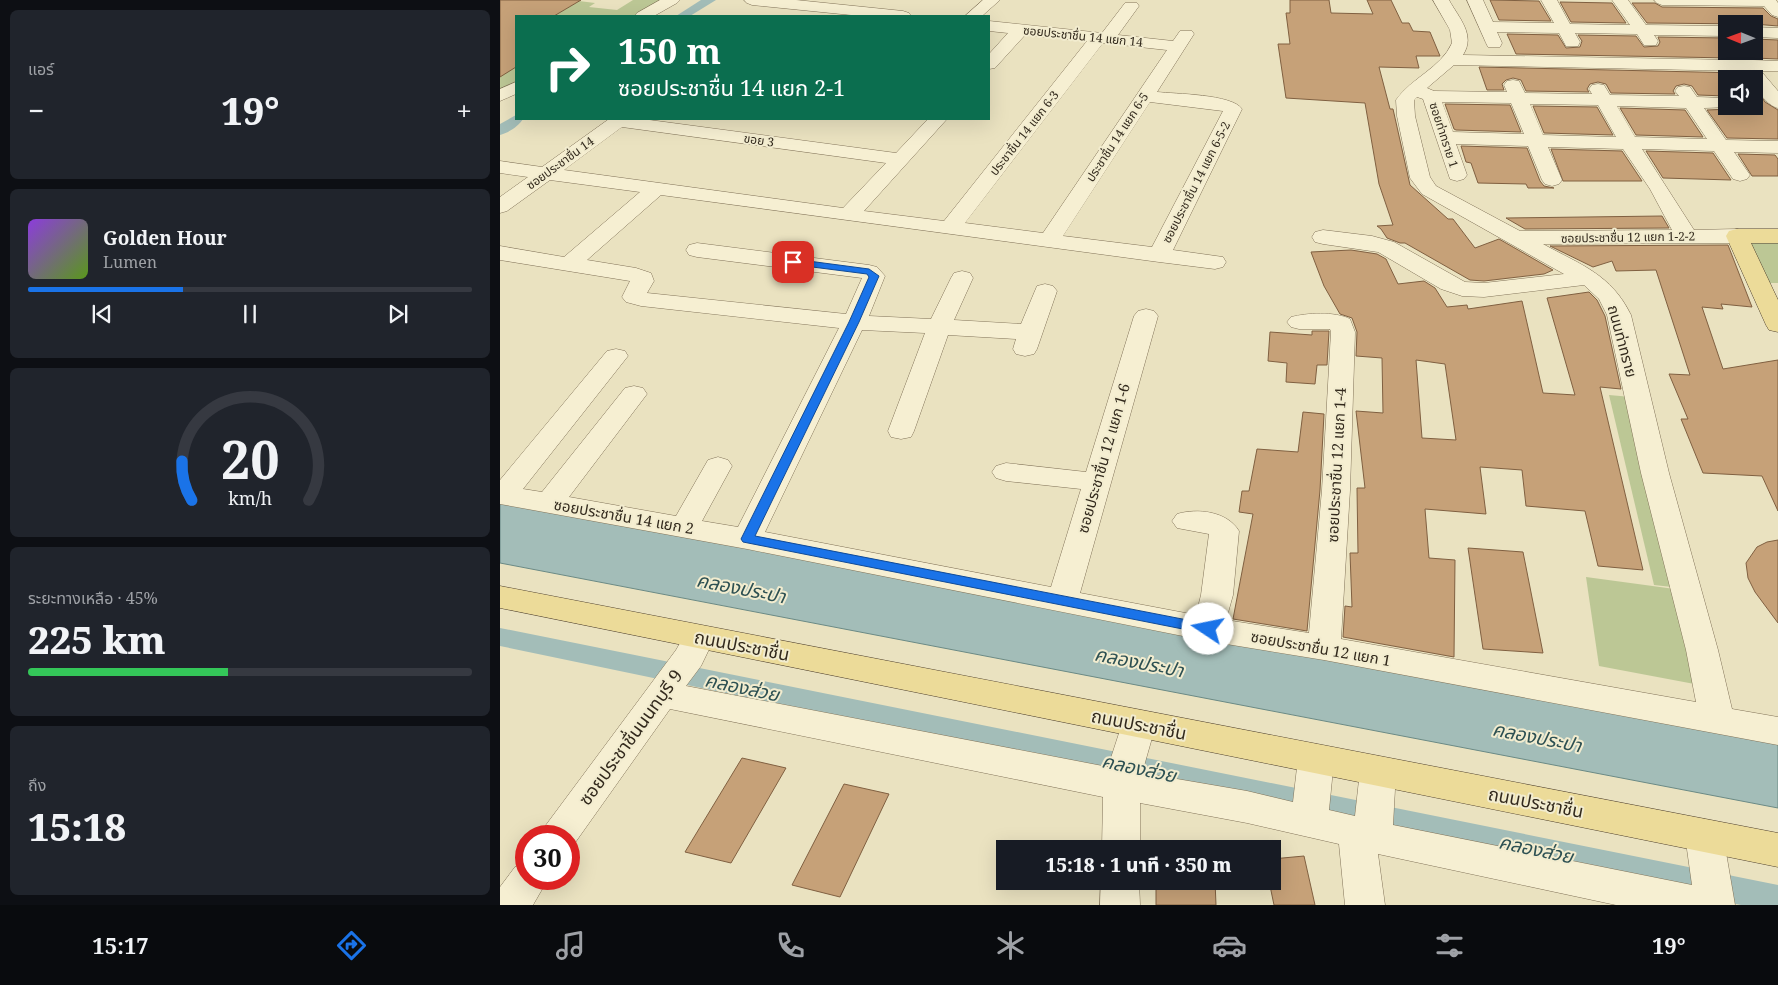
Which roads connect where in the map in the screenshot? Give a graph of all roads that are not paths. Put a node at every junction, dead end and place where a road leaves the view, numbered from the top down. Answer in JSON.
{"nodes":[{"id":1,"x":672,"y":0,"type":"edge"},
{"id":2,"x":752,"y":0,"type":"edge"},
{"id":3,"x":883,"y":0,"type":"edge"},
{"id":4,"x":992,"y":0,"type":"edge"},
{"id":5,"x":1441,"y":0,"type":"edge"},
{"id":6,"x":1476,"y":0,"type":"edge"},
{"id":7,"x":1549,"y":0,"type":"edge"},
{"id":8,"x":1620,"y":0,"type":"edge"},
{"id":9,"x":1662,"y":0,"type":"edge"},
{"id":10,"x":1694,"y":0,"type":"edge"},
{"id":11,"x":1747,"y":0,"type":"edge"},
{"id":12,"x":782,"y":2,"type":"edge"},
{"id":13,"x":1131,"y":6,"type":"dead end"},
{"id":14,"x":868,"y":12,"type":"junction"},
{"id":15,"x":1778,"y":12,"type":"edge"},
{"id":16,"x":645,"y":15,"type":"edge"},
{"id":17,"x":763,"y":15,"type":"edge"},
{"id":18,"x":894,"y":15,"type":"edge"},
{"id":19,"x":974,"y":15,"type":"edge"},
{"id":20,"x":990,"y":26,"type":"edge"},
{"id":21,"x":1487,"y":27,"type":"junction"},
{"id":22,"x":1718,"y":27,"type":"edge"},
{"id":23,"x":1564,"y":28,"type":"junction"},
{"id":24,"x":1021,"y":29,"type":"junction"},
{"id":25,"x":1642,"y":30,"type":"junction"},
{"id":26,"x":1763,"y":32,"type":"edge"},
{"id":27,"x":1778,"y":32,"type":"edge"},
{"id":28,"x":1718,"y":34,"type":"edge"},
{"id":29,"x":1103,"y":38,"type":"junction"},
{"id":30,"x":1182,"y":40,"type":"joint"},
{"id":31,"x":1450,"y":60,"type":"junction"},
{"id":32,"x":1744,"y":60,"type":"edge"},
{"id":33,"x":1502,"y":61,"type":"junction"},
{"id":34,"x":990,"y":63,"type":"edge"},
{"id":35,"x":1584,"y":63,"type":"junction"},
{"id":36,"x":1666,"y":64,"type":"junction"},
{"id":37,"x":1748,"y":66,"type":"junction"},
{"id":38,"x":1778,"y":66,"type":"edge"},
{"id":39,"x":515,"y":87,"type":"edge"},
{"id":40,"x":1423,"y":92,"type":"junction"},
{"id":41,"x":500,"y":96,"type":"edge"},
{"id":42,"x":1145,"y":96,"type":"junction"},
{"id":43,"x":1519,"y":99,"type":"junction"},
{"id":44,"x":1605,"y":101,"type":"junction"},
{"id":45,"x":1691,"y":102,"type":"junction"},
{"id":46,"x":1718,"y":103,"type":"edge"},
{"id":47,"x":1763,"y":104,"type":"edge"},
{"id":48,"x":1778,"y":104,"type":"edge"},
{"id":49,"x":619,"y":120,"type":"edge"},
{"id":50,"x":937,"y":120,"type":"edge"},
{"id":51,"x":1446,"y":138,"type":"junction"},
{"id":52,"x":1536,"y":140,"type":"junction"},
{"id":53,"x":1628,"y":142,"type":"junction"},
{"id":54,"x":1719,"y":145,"type":"junction"},
{"id":55,"x":1778,"y":147,"type":"edge"},
{"id":56,"x":900,"y":159,"type":"junction"},
{"id":57,"x":500,"y":167,"type":"edge"},
{"id":58,"x":546,"y":173,"type":"junction"},
{"id":59,"x":1457,"y":175,"type":"dead end"},
{"id":60,"x":1740,"y":175,"type":"dead end"},
{"id":61,"x":1552,"y":180,"type":"dead end"},
{"id":62,"x":657,"y":188,"type":"junction"},
{"id":63,"x":500,"y":206,"type":"edge"},
{"id":64,"x":848,"y":215,"type":"junction"},
{"id":65,"x":950,"y":228,"type":"junction"},
{"id":66,"x":1738,"y":236,"type":"junction"},
{"id":67,"x":1778,"y":236,"type":"edge"},
{"id":68,"x":1323,"y":237,"type":"dead end"},
{"id":69,"x":1688,"y":237,"type":"junction"},
{"id":70,"x":1519,"y":238,"type":"junction"},
{"id":71,"x":1049,"y":241,"type":"junction"},
{"id":72,"x":697,"y":250,"type":"dead end"},
{"id":73,"x":500,"y":253,"type":"edge"},
{"id":74,"x":1159,"y":255,"type":"junction"},
{"id":75,"x":1215,"y":262,"type":"dead end"},
{"id":76,"x":569,"y":264,"type":"junction"},
{"id":77,"x":962,"y":278,"type":"dead end"},
{"id":78,"x":1588,"y":278,"type":"junction"},
{"id":79,"x":1044,"y":291,"type":"dead end"},
{"id":80,"x":1146,"y":316,"type":"dead end"},
{"id":81,"x":854,"y":322,"type":"junction"},
{"id":82,"x":1299,"y":322,"type":"dead end"},
{"id":83,"x":1778,"y":325,"type":"edge"},
{"id":84,"x":939,"y":328,"type":"junction"},
{"id":85,"x":616,"y":356,"type":"dead end"},
{"id":86,"x":634,"y":394,"type":"dead end"},
{"id":87,"x":901,"y":431,"type":"dead end"},
{"id":88,"x":718,"y":466,"type":"dead end"},
{"id":89,"x":1006,"y":472,"type":"dead end"},
{"id":90,"x":1096,"y":482,"type":"junction"},
{"id":91,"x":501,"y":495,"type":"edge"},
{"id":92,"x":549,"y":503,"type":"junction"},
{"id":93,"x":1187,"y":521,"type":"dead end"},
{"id":94,"x":684,"y":527,"type":"junction"},
{"id":95,"x":747,"y":539,"type":"junction"},
{"id":96,"x":500,"y":597,"type":"edge"},
{"id":97,"x":1062,"y":601,"type":"junction"},
{"id":98,"x":1208,"y":629,"type":"junction"},
{"id":99,"x":694,"y":647,"type":"junction"},
{"id":100,"x":1324,"y":648,"type":"junction"},
{"id":101,"x":664,"y":690,"type":"junction"},
{"id":102,"x":1717,"y":720,"type":"junction"},
{"id":103,"x":1778,"y":731,"type":"edge"},
{"id":104,"x":1136,"y":734,"type":"junction"},
{"id":105,"x":1122,"y":782,"type":"junction"},
{"id":106,"x":1312,"y":794,"type":"junction"},
{"id":107,"x":1371,"y":812,"type":"junction"},
{"id":108,"x":567,"y":825,"type":"edge"},
{"id":109,"x":1121,"y":840,"type":"edge"},
{"id":110,"x":1778,"y":850,"type":"edge"},
{"id":111,"x":1709,"y":883,"type":"edge"},
{"id":112,"x":520,"y":890,"type":"edge"},
{"id":113,"x":1120,"y":890,"type":"edge"},
{"id":114,"x":510,"y":905,"type":"edge"},
{"id":115,"x":1120,"y":905,"type":"edge"},
{"id":116,"x":1365,"y":905,"type":"edge"}],
"edges":[{"from":1,"to":16,"type":"street"},
{"from":2,"to":12,"type":"street"},
{"from":3,"to":14,"type":"street"},
{"from":4,"to":19,"type":"street"},
{"from":5,"to":31,"type":"street","name":"ถนนท่าทราย"},
{"from":6,"to":21,"type":"street"},
{"from":7,"to":23,"type":"street"},
{"from":8,"to":25,"type":"street"},
{"from":9,"to":10,"type":"street"},
{"from":10,"to":11,"type":"street"},
{"from":10,"to":22,"type":"street"},
{"from":11,"to":15,"type":"street"},
{"from":12,"to":14,"type":"street"},
{"from":12,"to":17,"type":"street"},
{"from":13,"to":29,"type":"street","name":"ประชาชื่น 14 แยก 6-3"},
{"from":14,"to":18,"type":"street"},
{"from":20,"to":24,"type":"street","name":"ซอยประชาชื่น 14 แยก 14"},
{"from":21,"to":23,"type":"street"},
{"from":21,"to":33,"type":"street"},
{"from":23,"to":25,"type":"street"},
{"from":23,"to":35,"type":"street"},
{"from":24,"to":29,"type":"street","name":"ซอยประชาชื่น 14 แยก 14"},
{"from":24,"to":34,"type":"street"},
{"from":25,"to":28,"type":"street"},
{"from":25,"to":36,"type":"street"},
{"from":26,"to":27,"type":"street"},
{"from":29,"to":30,"type":"street","name":"ซอยประชาชื่น 14 แยก 14"},
{"from":29,"to":65,"type":"street","name":"ประชาชื่น 14 แยก 6-3"},
{"from":30,"to":42,"type":"street","name":"ประชาชื่น 14 แยก 6-5"},
{"from":31,"to":33,"type":"street"},
{"from":31,"to":40,"type":"street","name":"ถนนท่าทราย"},
{"from":32,"to":37,"type":"street"},
{"from":33,"to":35,"type":"street"},
{"from":33,"to":43,"type":"street"},
{"from":35,"to":36,"type":"street"},
{"from":35,"to":44,"type":"street"},
{"from":36,"to":37,"type":"street"},
{"from":36,"to":45,"type":"street"},
{"from":37,"to":38,"type":"street"},
{"from":37,"to":48,"type":"street"},
{"from":39,"to":41,"type":"street"},
{"from":40,"to":43,"type":"street"},
{"from":40,"to":51,"type":"street","name":"ซอยท่าทราย 1"},
{"from":40,"to":70,"type":"street","name":"ถนนท่าทราย"},
{"from":42,"to":71,"type":"street","name":"ประชาชื่น 14 แยก 6-5"},
{"from":42,"to":74,"type":"street","name":"ซอยประชาชื่น 14 แยก 6-5-2"},
{"from":43,"to":44,"type":"street"},
{"from":43,"to":52,"type":"street"},
{"from":44,"to":45,"type":"street"},
{"from":44,"to":53,"type":"street"},
{"from":45,"to":46,"type":"street"},
{"from":45,"to":54,"type":"street"},
{"from":47,"to":48,"type":"street"},
{"from":49,"to":56,"type":"street","name":"ขอย 3"},
{"from":49,"to":58,"type":"street","name":"ซอยประชาชื่น 14"},
{"from":50,"to":56,"type":"street"},
{"from":51,"to":52,"type":"street"},
{"from":51,"to":59,"type":"street","name":"ซอยท่าทราย 1"},
{"from":52,"to":53,"type":"street"},
{"from":52,"to":61,"type":"street"},
{"from":53,"to":54,"type":"street"},
{"from":53,"to":69,"type":"street"},
{"from":54,"to":55,"type":"street"},
{"from":54,"to":60,"type":"street"},
{"from":56,"to":64,"type":"street"},
{"from":57,"to":58,"type":"street"},
{"from":58,"to":62,"type":"street"},
{"from":58,"to":63,"type":"street","name":"ซอยประชาชื่น 14"},
{"from":62,"to":64,"type":"street"},
{"from":62,"to":76,"type":"street"},
{"from":64,"to":65,"type":"street"},
{"from":65,"to":71,"type":"street"},
{"from":66,"to":67,"type":"main road"},
{"from":66,"to":69,"type":"street","name":"ซอยประชาชื่น 12 แยก 1-2-2"},
{"from":66,"to":83,"type":"main road"},
{"from":68,"to":78,"type":"street"},
{"from":69,"to":70,"type":"street","name":"ซอยประชาชื่น 12 แยก 1-2-2"},
{"from":70,"to":78,"type":"street","name":"ถนนท่าทราย"},
{"from":71,"to":74,"type":"street"},
{"from":72,"to":81,"type":"street"},
{"from":73,"to":76,"type":"street"},
{"from":74,"to":75,"type":"street"},
{"from":76,"to":81,"type":"street"},
{"from":77,"to":84,"type":"street"},
{"from":78,"to":102,"type":"street","name":"ถนนท่าทราย"},
{"from":79,"to":84,"type":"street"},
{"from":80,"to":90,"type":"street","name":"ซอยประชาชื่น 12 แยก 1-6"},
{"from":81,"to":84,"type":"street"},
{"from":81,"to":95,"type":"street"},
{"from":82,"to":100,"type":"street","name":"ซอยประชาชื่น 12 แยก 1-4"},
{"from":84,"to":87,"type":"street"},
{"from":85,"to":91,"type":"street"},
{"from":86,"to":92,"type":"street"},
{"from":88,"to":94,"type":"street"},
{"from":89,"to":90,"type":"street"},
{"from":90,"to":97,"type":"street","name":"ซอยประชาชื่น 12 แยก 1-6"},
{"from":91,"to":92,"type":"street","name":"ซอยประชาชื่น 14 แยก 2"},
{"from":92,"to":94,"type":"street","name":"ซอยประชาชื่น 14 แยก 2"},
{"from":93,"to":98,"type":"street"},
{"from":94,"to":95,"type":"street","name":"ซอยประชาชื่น 14 แยก 2"},
{"from":95,"to":97,"type":"street","name":"ซอยประชาชื่น 12 แยก 1"},
{"from":96,"to":99,"type":"main road","name":"ถนนประชาชื่น"},
{"from":97,"to":98,"type":"street","name":"ซอยประชาชื่น 12 แยก 1"},
{"from":98,"to":100,"type":"street","name":"ซอยประชาชื่น 12 แยก 1"},
{"from":99,"to":101,"type":"street","name":"ซอยประชาชื่นนนทบุรี 9"},
{"from":99,"to":104,"type":"main road","name":"ถนนประชาชื่น"},
{"from":100,"to":102,"type":"street","name":"ซอยประชาชื่น 12 แยก 1"},
{"from":101,"to":105,"type":"street"},
{"from":101,"to":108,"type":"street","name":"ซอยประชาชื่นนนทบุรี 9"},
{"from":102,"to":103,"type":"street","name":"ซอยประชาชื่น 12 แยก 1"},
{"from":104,"to":105,"type":"street"},
{"from":104,"to":106,"type":"main road","name":"ถนนประชาชื่น"},
{"from":105,"to":106,"type":"street"},
{"from":105,"to":109,"type":"street"},
{"from":106,"to":107,"type":"street"},
{"from":106,"to":107,"type":"main road","name":"ถนนประชาชื่น"},
{"from":107,"to":111,"type":"main road","name":"ถนนประชาชื่น"},
{"from":107,"to":111,"type":"street"},
{"from":107,"to":116,"type":"street"},
{"from":110,"to":111,"type":"main road","name":"ถนนประชาชื่น"},
{"from":112,"to":114,"type":"street"},
{"from":113,"to":115,"type":"street"}]}
